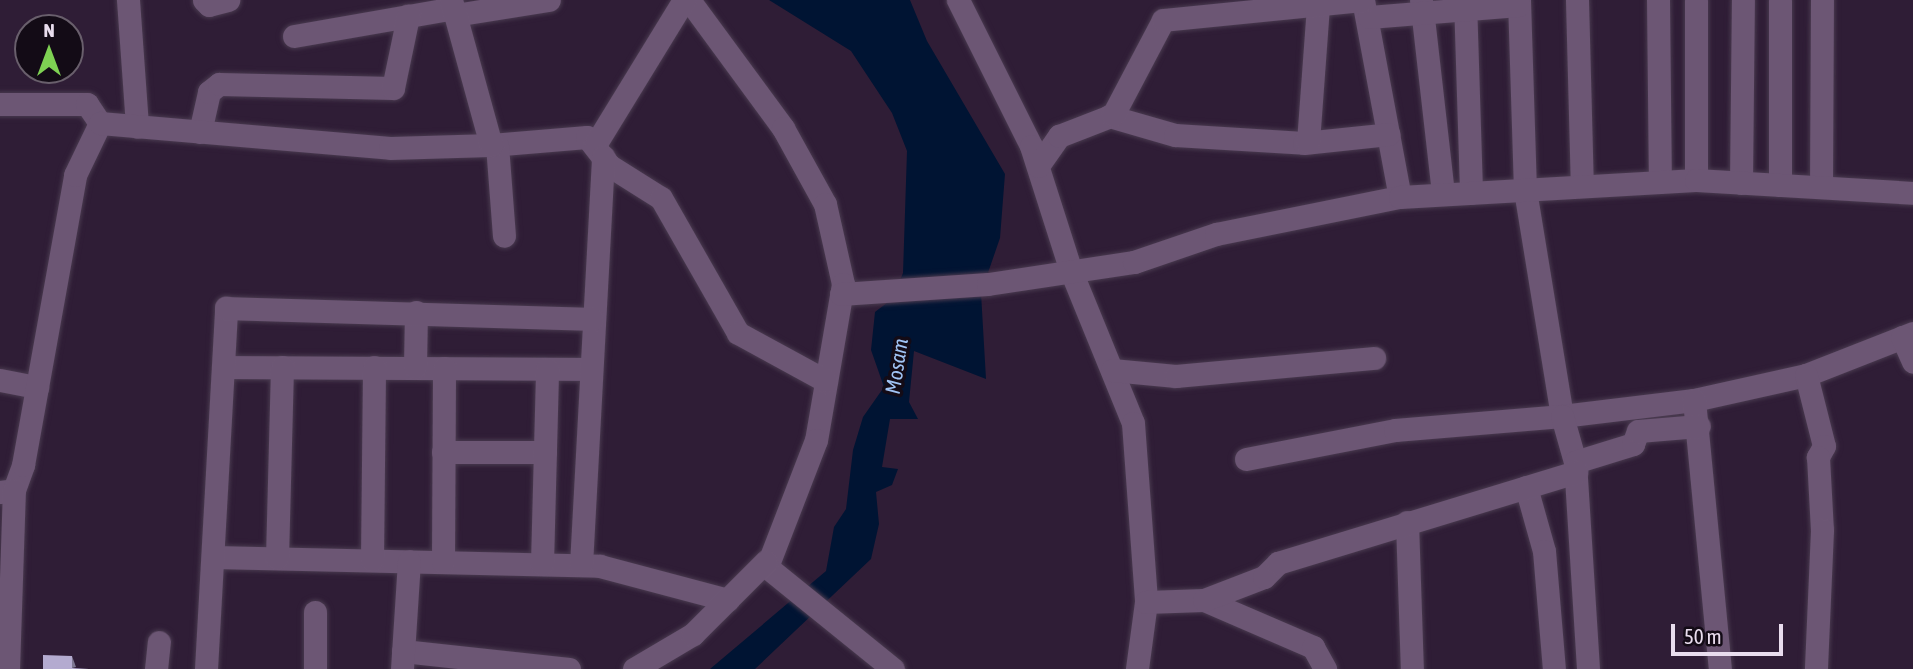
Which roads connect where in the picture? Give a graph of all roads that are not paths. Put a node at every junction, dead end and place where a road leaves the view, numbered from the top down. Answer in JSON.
{"nodes":[{"id":1,"x":128,"y":0,"type":"edge"},
{"id":2,"x":204,"y":0,"type":"edge"},
{"id":3,"x":228,"y":0,"type":"edge"},
{"id":4,"x":549,"y":0,"type":"edge"},
{"id":5,"x":684,"y":0,"type":"edge"},
{"id":6,"x":689,"y":0,"type":"edge"},
{"id":7,"x":958,"y":0,"type":"edge"},
{"id":8,"x":1577,"y":0,"type":"edge"},
{"id":9,"x":1658,"y":0,"type":"edge"},
{"id":10,"x":1696,"y":0,"type":"edge"},
{"id":11,"x":1743,"y":0,"type":"edge"},
{"id":12,"x":1780,"y":0,"type":"edge"},
{"id":13,"x":1822,"y":0,"type":"edge"},
{"id":14,"x":1519,"y":2,"type":"edge"},
{"id":15,"x":1318,"y":5,"type":"junction"},
{"id":16,"x":1465,"y":5,"type":"edge"},
{"id":17,"x":1365,"y":6,"type":"edge"},
{"id":18,"x":1422,"y":6,"type":"edge"},
{"id":19,"x":453,"y":8,"type":"edge"},
{"id":20,"x":408,"y":16,"type":"junction"},
{"id":21,"x":294,"y":36,"type":"dead end"},
{"id":22,"x":0,"y":104,"type":"edge"},
{"id":23,"x":1110,"y":116,"type":"junction"},
{"id":24,"x":100,"y":123,"type":"junction"},
{"id":25,"x":137,"y":127,"type":"junction"},
{"id":26,"x":200,"y":132,"type":"junction"},
{"id":27,"x":1389,"y":134,"type":"junction"},
{"id":28,"x":1308,"y":142,"type":"junction"},
{"id":29,"x":494,"y":145,"type":"junction"},
{"id":30,"x":599,"y":151,"type":"junction"},
{"id":31,"x":1038,"y":166,"type":"junction"},
{"id":32,"x":1696,"y":180,"type":"junction"},
{"id":33,"x":1660,"y":182,"type":"junction"},
{"id":34,"x":1741,"y":183,"type":"junction"},
{"id":35,"x":1780,"y":185,"type":"junction"},
{"id":36,"x":1582,"y":187,"type":"junction"},
{"id":37,"x":1821,"y":187,"type":"junction"},
{"id":38,"x":1525,"y":190,"type":"junction"},
{"id":39,"x":1471,"y":193,"type":"junction"},
{"id":40,"x":1913,"y":193,"type":"edge"},
{"id":41,"x":1443,"y":194,"type":"junction"},
{"id":42,"x":1400,"y":197,"type":"junction"},
{"id":43,"x":504,"y":236,"type":"dead end"},
{"id":44,"x":1071,"y":271,"type":"junction"},
{"id":45,"x":841,"y":294,"type":"junction"},
{"id":46,"x":416,"y":312,"type":"junction"},
{"id":47,"x":592,"y":319,"type":"junction"},
{"id":48,"x":1908,"y":335,"type":"edge"},
{"id":49,"x":1374,"y":358,"type":"dead end"},
{"id":50,"x":1913,"y":362,"type":"edge"},
{"id":51,"x":225,"y":367,"type":"junction"},
{"id":52,"x":282,"y":367,"type":"junction"},
{"id":53,"x":374,"y":367,"type":"junction"},
{"id":54,"x":415,"y":367,"type":"junction"},
{"id":55,"x":443,"y":368,"type":"junction"},
{"id":56,"x":547,"y":369,"type":"junction"},
{"id":57,"x":590,"y":369,"type":"junction"},
{"id":58,"x":1111,"y":370,"type":"junction"},
{"id":59,"x":1806,"y":375,"type":"junction"},
{"id":60,"x":0,"y":380,"type":"edge"},
{"id":61,"x":826,"y":381,"type":"junction"},
{"id":62,"x":37,"y":387,"type":"junction"},
{"id":63,"x":1694,"y":400,"type":"junction"},
{"id":64,"x":1562,"y":416,"type":"junction"},
{"id":65,"x":1699,"y":426,"type":"junction"},
{"id":66,"x":443,"y":452,"type":"junction"},
{"id":67,"x":545,"y":452,"type":"junction"},
{"id":68,"x":1246,"y":459,"type":"dead end"},
{"id":69,"x":1575,"y":467,"type":"junction"},
{"id":70,"x":1526,"y":487,"type":"junction"},
{"id":71,"x":7,"y":491,"type":"edge"},
{"id":72,"x":1407,"y":522,"type":"junction"},
{"id":73,"x":214,"y":557,"type":"junction"},
{"id":74,"x":277,"y":558,"type":"junction"},
{"id":75,"x":372,"y":560,"type":"junction"},
{"id":76,"x":409,"y":561,"type":"junction"},
{"id":77,"x":443,"y":562,"type":"junction"},
{"id":78,"x":542,"y":564,"type":"junction"},
{"id":79,"x":766,"y":564,"type":"junction"},
{"id":80,"x":581,"y":565,"type":"junction"},
{"id":81,"x":727,"y":600,"type":"junction"},
{"id":82,"x":1204,"y":600,"type":"junction"},
{"id":83,"x":1146,"y":602,"type":"junction"},
{"id":84,"x":315,"y":612,"type":"dead end"},
{"id":85,"x":159,"y":642,"type":"dead end"},
{"id":86,"x":402,"y":660,"type":"edge"},
{"id":87,"x":651,"y":665,"type":"edge"},
{"id":88,"x":891,"y":668,"type":"edge"},
{"id":89,"x":8,"y":669,"type":"edge"},
{"id":90,"x":156,"y":669,"type":"edge"},
{"id":91,"x":206,"y":669,"type":"edge"},
{"id":92,"x":314,"y":669,"type":"edge"},
{"id":93,"x":569,"y":669,"type":"edge"},
{"id":94,"x":1137,"y":669,"type":"edge"},
{"id":95,"x":1325,"y":669,"type":"edge"},
{"id":96,"x":1412,"y":669,"type":"edge"},
{"id":97,"x":1554,"y":669,"type":"edge"},
{"id":98,"x":1588,"y":669,"type":"edge"},
{"id":99,"x":1720,"y":669,"type":"edge"},
{"id":100,"x":1816,"y":669,"type":"edge"}],
"edges":[{"from":1,"to":25,"type":"street"},
{"from":2,"to":3,"type":"street"},
{"from":4,"to":19,"type":"street"},
{"from":5,"to":30,"type":"street"},
{"from":6,"to":45,"type":"street"},
{"from":7,"to":31,"type":"street"},
{"from":8,"to":36,"type":"street"},
{"from":9,"to":33,"type":"street"},
{"from":10,"to":32,"type":"street"},
{"from":11,"to":34,"type":"street"},
{"from":12,"to":35,"type":"street"},
{"from":13,"to":37,"type":"street"},
{"from":14,"to":16,"type":"street"},
{"from":14,"to":38,"type":"street"},
{"from":15,"to":17,"type":"street"},
{"from":15,"to":23,"type":"street"},
{"from":15,"to":28,"type":"street"},
{"from":16,"to":18,"type":"street"},
{"from":16,"to":39,"type":"street"},
{"from":17,"to":18,"type":"street"},
{"from":17,"to":27,"type":"street"},
{"from":18,"to":41,"type":"street"},
{"from":19,"to":20,"type":"street"},
{"from":19,"to":29,"type":"street"},
{"from":20,"to":21,"type":"street"},
{"from":20,"to":26,"type":"street"},
{"from":22,"to":24,"type":"street"},
{"from":23,"to":28,"type":"street"},
{"from":23,"to":31,"type":"street"},
{"from":24,"to":25,"type":"street"},
{"from":24,"to":62,"type":"street"},
{"from":25,"to":26,"type":"street"},
{"from":26,"to":29,"type":"street"},
{"from":27,"to":28,"type":"street"},
{"from":27,"to":42,"type":"street"},
{"from":29,"to":30,"type":"street"},
{"from":29,"to":43,"type":"street"},
{"from":30,"to":47,"type":"street"},
{"from":30,"to":61,"type":"street"},
{"from":31,"to":44,"type":"street"},
{"from":32,"to":33,"type":"street"},
{"from":32,"to":34,"type":"street"},
{"from":33,"to":36,"type":"street"},
{"from":34,"to":35,"type":"street"},
{"from":35,"to":37,"type":"street"},
{"from":36,"to":38,"type":"street"},
{"from":37,"to":40,"type":"street"},
{"from":38,"to":39,"type":"street"},
{"from":38,"to":64,"type":"street"},
{"from":39,"to":41,"type":"street"},
{"from":41,"to":42,"type":"street"},
{"from":42,"to":44,"type":"street"},
{"from":44,"to":45,"type":"street"},
{"from":44,"to":58,"type":"street"},
{"from":45,"to":61,"type":"street"},
{"from":46,"to":47,"type":"street"},
{"from":46,"to":51,"type":"street"},
{"from":46,"to":54,"type":"street"},
{"from":47,"to":57,"type":"street"},
{"from":48,"to":50,"type":"street"},
{"from":48,"to":59,"type":"street"},
{"from":49,"to":58,"type":"street"},
{"from":51,"to":52,"type":"street"},
{"from":51,"to":73,"type":"street"},
{"from":52,"to":53,"type":"street"},
{"from":52,"to":74,"type":"street"},
{"from":53,"to":54,"type":"street"},
{"from":53,"to":75,"type":"street"},
{"from":54,"to":55,"type":"street"},
{"from":55,"to":56,"type":"street"},
{"from":55,"to":66,"type":"street"},
{"from":56,"to":57,"type":"street"},
{"from":56,"to":67,"type":"street"},
{"from":57,"to":80,"type":"street"},
{"from":58,"to":83,"type":"street"},
{"from":59,"to":63,"type":"street"},
{"from":59,"to":100,"type":"street"},
{"from":60,"to":62,"type":"street"},
{"from":61,"to":79,"type":"street"},
{"from":62,"to":71,"type":"street"},
{"from":63,"to":64,"type":"street"},
{"from":63,"to":65,"type":"street"},
{"from":64,"to":68,"type":"street"},
{"from":64,"to":69,"type":"street"},
{"from":65,"to":69,"type":"street"},
{"from":65,"to":99,"type":"street"},
{"from":66,"to":67,"type":"street"},
{"from":66,"to":77,"type":"street"},
{"from":67,"to":78,"type":"street"},
{"from":69,"to":70,"type":"street"},
{"from":69,"to":98,"type":"street"},
{"from":70,"to":72,"type":"street"},
{"from":70,"to":97,"type":"street"},
{"from":71,"to":89,"type":"street"},
{"from":72,"to":82,"type":"street"},
{"from":72,"to":96,"type":"street"},
{"from":73,"to":74,"type":"street"},
{"from":73,"to":91,"type":"street"},
{"from":74,"to":75,"type":"street"},
{"from":75,"to":76,"type":"street"},
{"from":76,"to":77,"type":"street"},
{"from":76,"to":86,"type":"street"},
{"from":77,"to":78,"type":"street"},
{"from":78,"to":80,"type":"street"},
{"from":79,"to":81,"type":"street"},
{"from":79,"to":88,"type":"street"},
{"from":80,"to":81,"type":"street"},
{"from":81,"to":87,"type":"street"},
{"from":82,"to":83,"type":"street"},
{"from":82,"to":95,"type":"street"},
{"from":83,"to":94,"type":"street"},
{"from":84,"to":92,"type":"street"},
{"from":85,"to":90,"type":"street"},
{"from":86,"to":93,"type":"street"}]}
